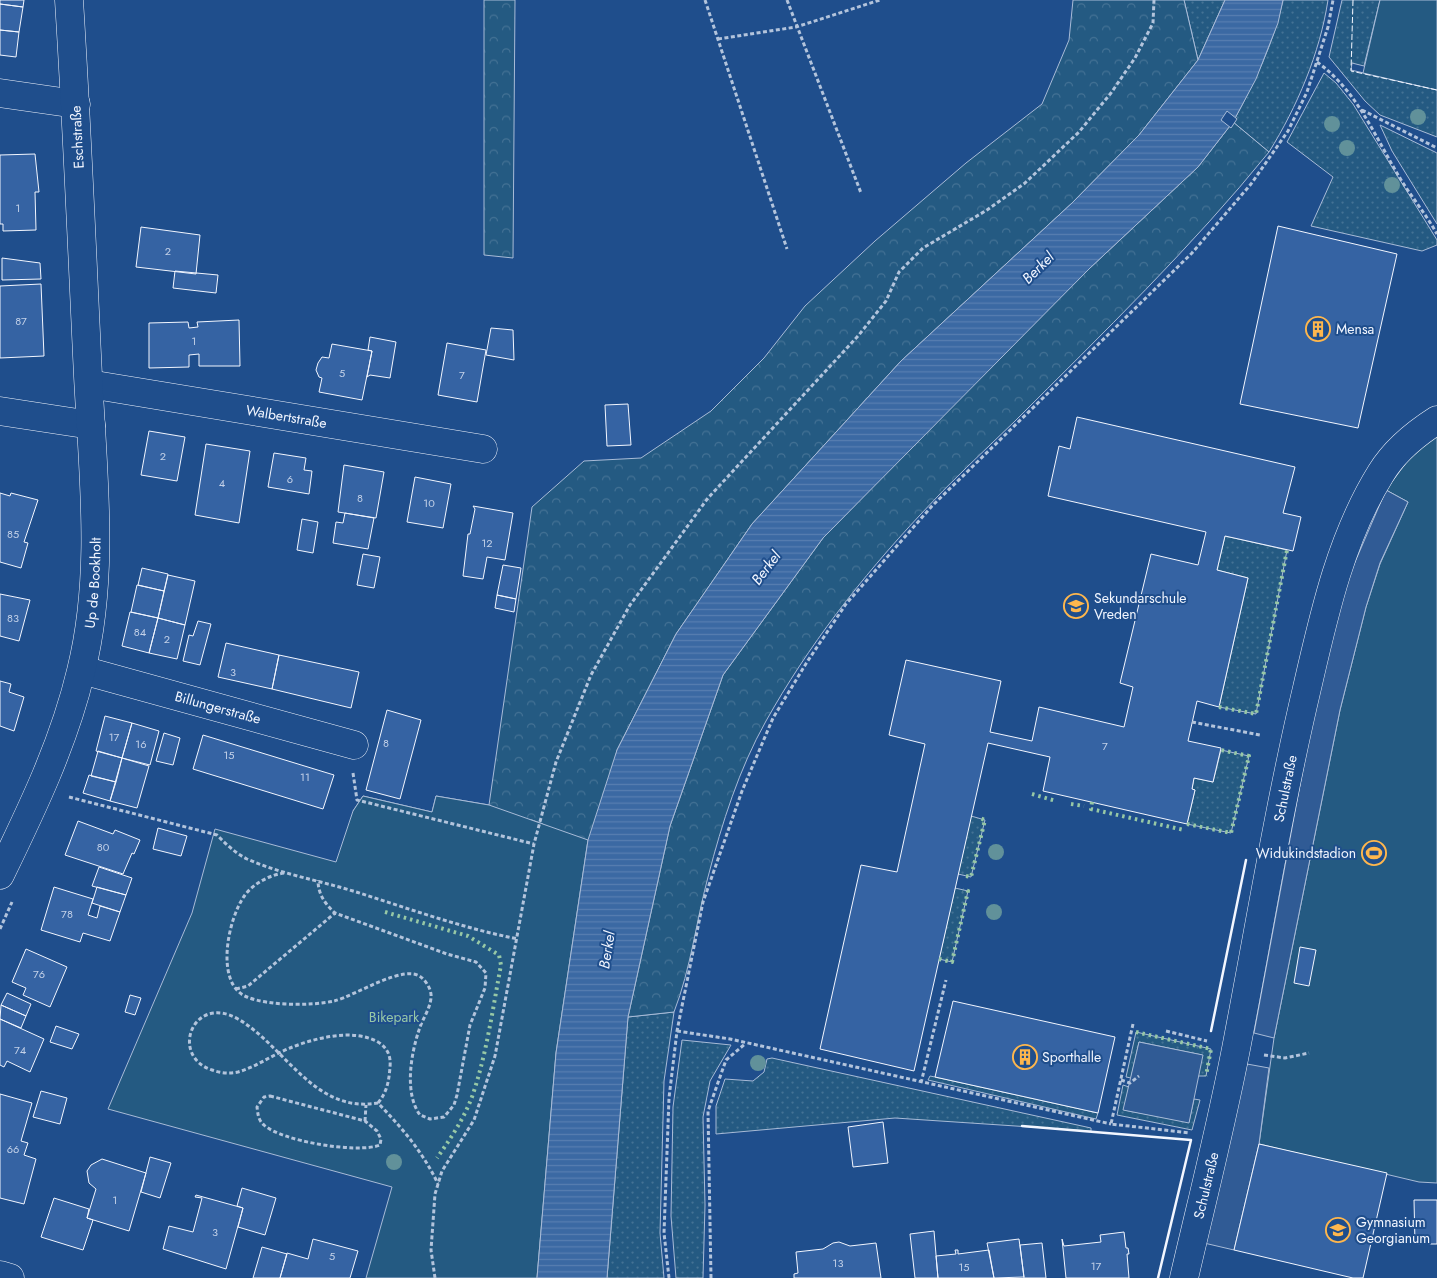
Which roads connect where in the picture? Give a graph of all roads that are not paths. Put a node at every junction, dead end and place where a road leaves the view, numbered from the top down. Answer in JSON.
{"nodes":[{"id":1,"x":69,"y":0,"type":"edge"},
{"id":2,"x":0,"y":93,"type":"edge"},
{"id":3,"x":76,"y":104,"type":"junction"},
{"id":4,"x":84,"y":274,"type":"joint"},
{"id":5,"x":89,"y":384,"type":"junction"},
{"id":6,"x":0,"y":411,"type":"edge"},
{"id":7,"x":1437,"y":420,"type":"edge"},
{"id":8,"x":91,"y":425,"type":"junction"},
{"id":9,"x":483,"y":449,"type":"dead end"},
{"id":10,"x":82,"y":670,"type":"junction"},
{"id":11,"x":354,"y":744,"type":"road end"},
{"id":12,"x":0,"y":875,"type":"edge"},
{"id":13,"x":0,"y":1275,"type":"edge"},
{"id":14,"x":10,"y":1278,"type":"edge"},
{"id":15,"x":1184,"y":1278,"type":"edge"}],
"edges":[{"from":1,"to":3,"type":"street","name":"Eschstraße"},
{"from":2,"to":3,"type":"street"},
{"from":3,"to":4,"type":"street","name":"Eschstraße"},
{"from":4,"to":5,"type":"street","name":"Up de Bookholt"},
{"from":5,"to":8,"type":"street","name":"Up de Bookholt"},
{"from":5,"to":9,"type":"street","name":"Walbertstraße"},
{"from":6,"to":8,"type":"street"},
{"from":7,"to":15,"type":"street","name":"Schulstraße"},
{"from":8,"to":10,"type":"street","name":"Up de Bookholt"},
{"from":10,"to":11,"type":"street","name":"Billungerstraße"},
{"from":10,"to":12,"type":"street","name":"Up de Bookholt"},
{"from":13,"to":14,"type":"street"}]}
